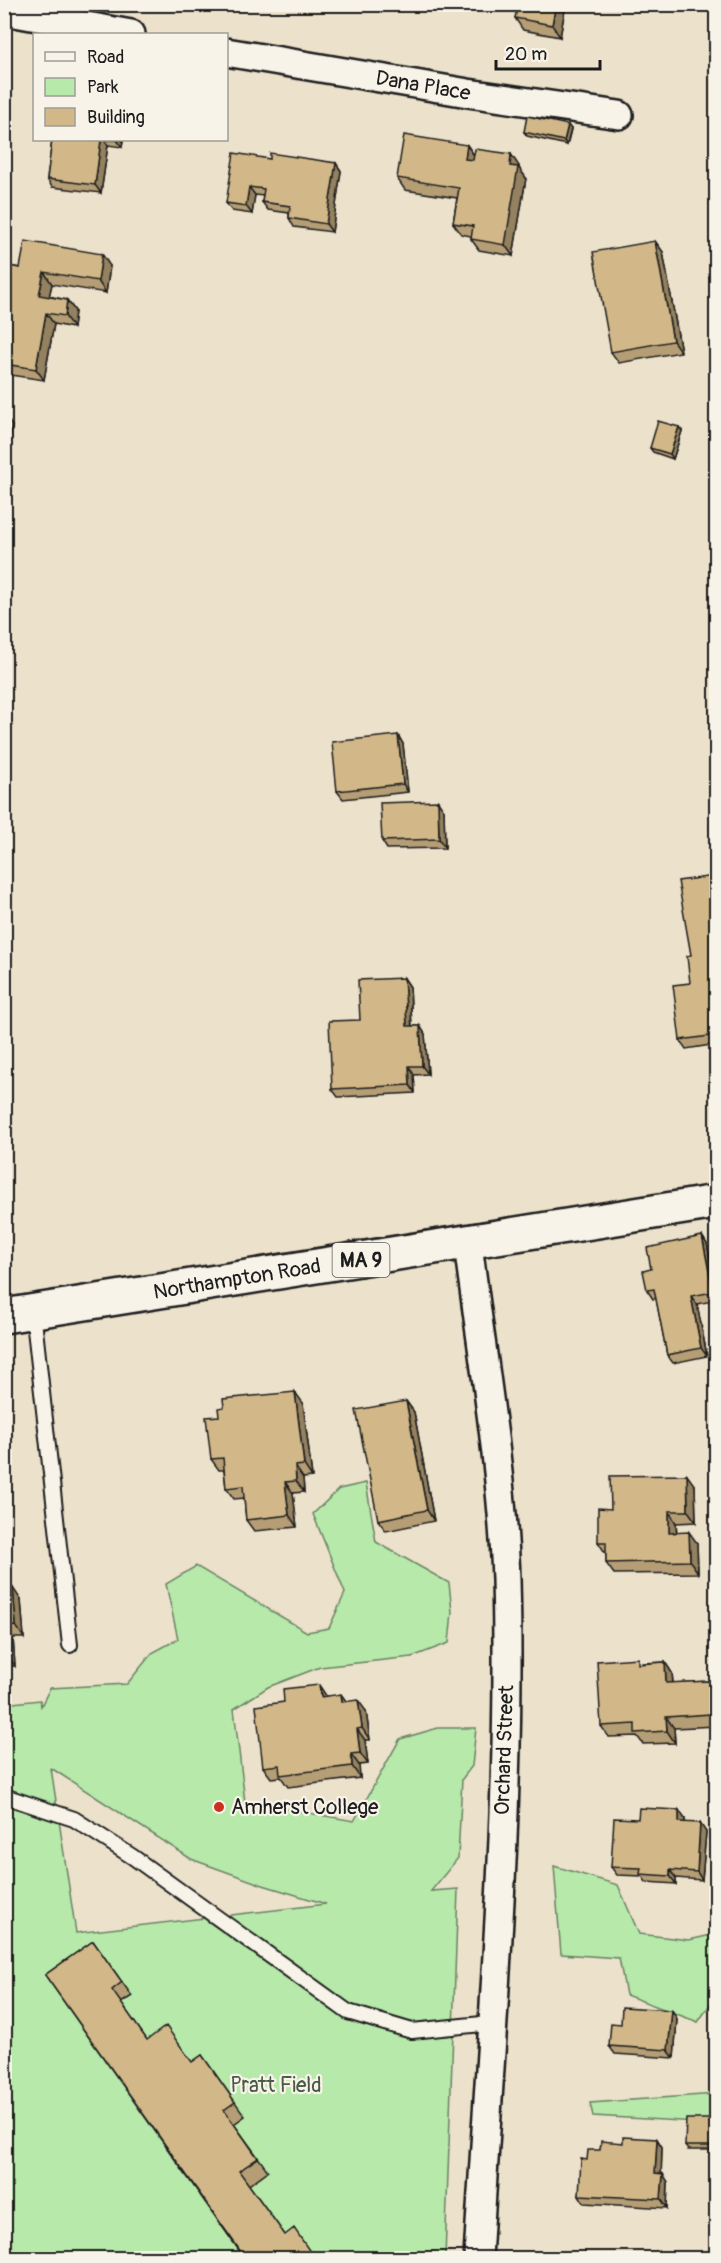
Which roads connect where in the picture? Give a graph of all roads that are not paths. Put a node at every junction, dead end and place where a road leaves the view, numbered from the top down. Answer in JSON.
{"nodes":[{"id":1,"x":5,"y":11,"type":"edge"},
{"id":2,"x":126,"y":33,"type":"edge"},
{"id":3,"x":228,"y":52,"type":"edge"},
{"id":4,"x":619,"y":115,"type":"dead end"},
{"id":5,"x":717,"y":1202,"type":"edge"},
{"id":6,"x":468,"y":1244,"type":"junction"},
{"id":7,"x":19,"y":1314,"type":"edge"},
{"id":8,"x":70,"y":1645,"type":"dead end"},
{"id":9,"x":4,"y":1796,"type":"edge"},
{"id":10,"x":492,"y":2024,"type":"junction"},
{"id":11,"x":478,"y":2259,"type":"edge"}],
"edges":[{"from":1,"to":2,"type":"street"},
{"from":3,"to":4,"type":"street","name":"Dana Place"},
{"from":5,"to":6,"type":"highway","name":"Northampton Road","number":"MA 9"},
{"from":6,"to":7,"type":"highway","name":"Northampton Road","number":"MA 9"},
{"from":6,"to":10,"type":"street","name":"Orchard Street"},
{"from":7,"to":8,"type":"lane"},
{"from":9,"to":10,"type":"lane"},
{"from":10,"to":11,"type":"street","name":"Orchard Street"}]}
